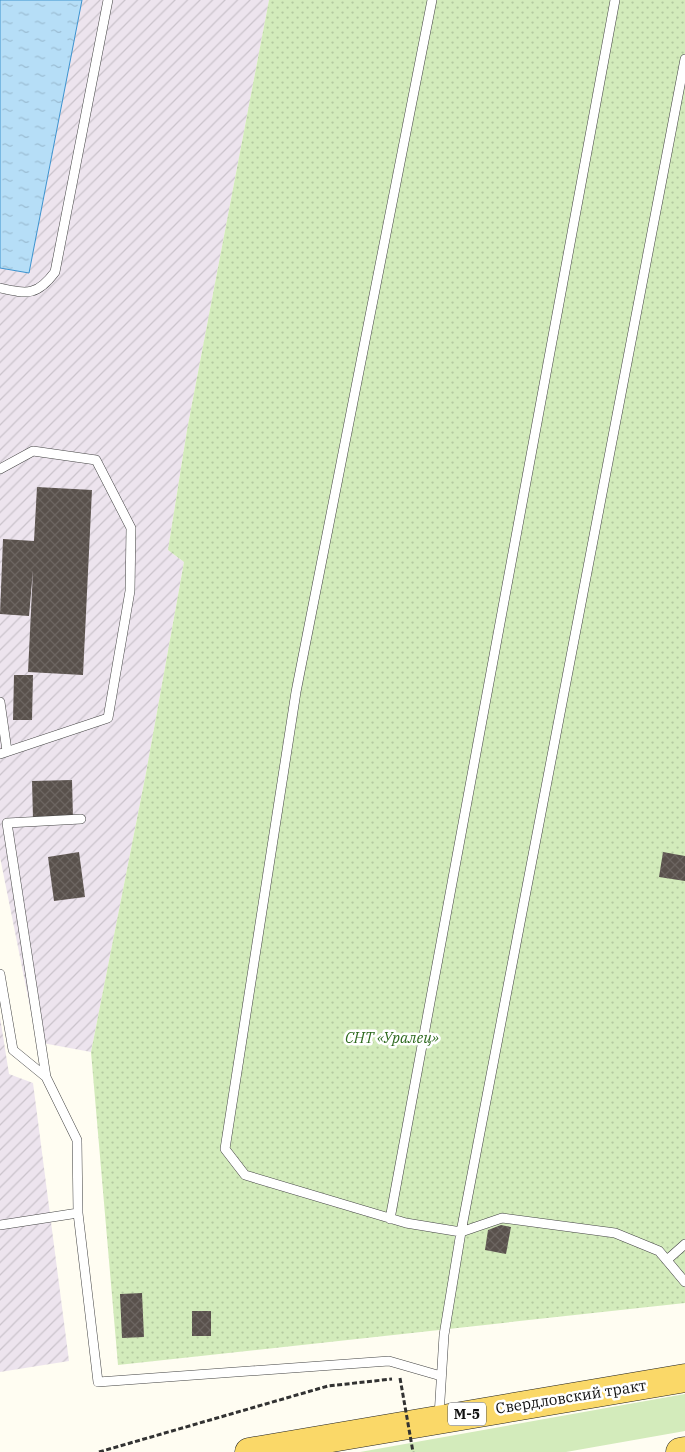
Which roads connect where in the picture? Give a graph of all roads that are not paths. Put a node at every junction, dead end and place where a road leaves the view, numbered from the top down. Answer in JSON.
{"nodes":[{"id":1,"x":108,"y":0,"type":"edge"},
{"id":2,"x":432,"y":0,"type":"edge"},
{"id":3,"x":615,"y":0,"type":"edge"},
{"id":4,"x":685,"y":59,"type":"edge"},
{"id":5,"x":0,"y":288,"type":"edge"},
{"id":6,"x":0,"y":470,"type":"edge"},
{"id":7,"x":0,"y":702,"type":"edge"},
{"id":8,"x":4,"y":752,"type":"edge"},
{"id":9,"x":81,"y":818,"type":"dead end"},
{"id":10,"x":0,"y":974,"type":"edge"},
{"id":11,"x":46,"y":1076,"type":"junction"},
{"id":12,"x":78,"y":1213,"type":"junction"},
{"id":13,"x":390,"y":1218,"type":"junction"},
{"id":14,"x":0,"y":1226,"type":"edge"},
{"id":15,"x":461,"y":1232,"type":"junction"},
{"id":16,"x":685,"y":1244,"type":"edge"},
{"id":17,"x":667,"y":1260,"type":"junction"},
{"id":18,"x":685,"y":1282,"type":"edge"},
{"id":19,"x":441,"y":1376,"type":"junction"},
{"id":20,"x":685,"y":1378,"type":"edge"},
{"id":21,"x":439,"y":1419,"type":"junction"},
{"id":22,"x":685,"y":1451,"type":"edge"},
{"id":23,"x":249,"y":1452,"type":"edge"},
{"id":24,"x":680,"y":1452,"type":"edge"}],
"edges":[{"from":1,"to":5,"type":"lane"},
{"from":2,"to":13,"type":"lane"},
{"from":3,"to":13,"type":"lane"},
{"from":4,"to":15,"type":"lane"},
{"from":6,"to":8,"type":"lane"},
{"from":7,"to":8,"type":"lane"},
{"from":9,"to":11,"type":"lane"},
{"from":10,"to":11,"type":"lane"},
{"from":11,"to":12,"type":"lane"},
{"from":12,"to":14,"type":"lane"},
{"from":12,"to":19,"type":"lane"},
{"from":13,"to":15,"type":"lane"},
{"from":15,"to":17,"type":"lane"},
{"from":15,"to":19,"type":"lane"},
{"from":16,"to":17,"type":"lane"},
{"from":17,"to":18,"type":"lane"},
{"from":19,"to":21,"type":"lane"},
{"from":20,"to":21,"type":"main road","name":"Свердловский тракт","number":"М-5"},
{"from":21,"to":23,"type":"main road","name":"Свердловский тракт","number":"М-5"},
{"from":22,"to":24,"type":"main road"}]}
